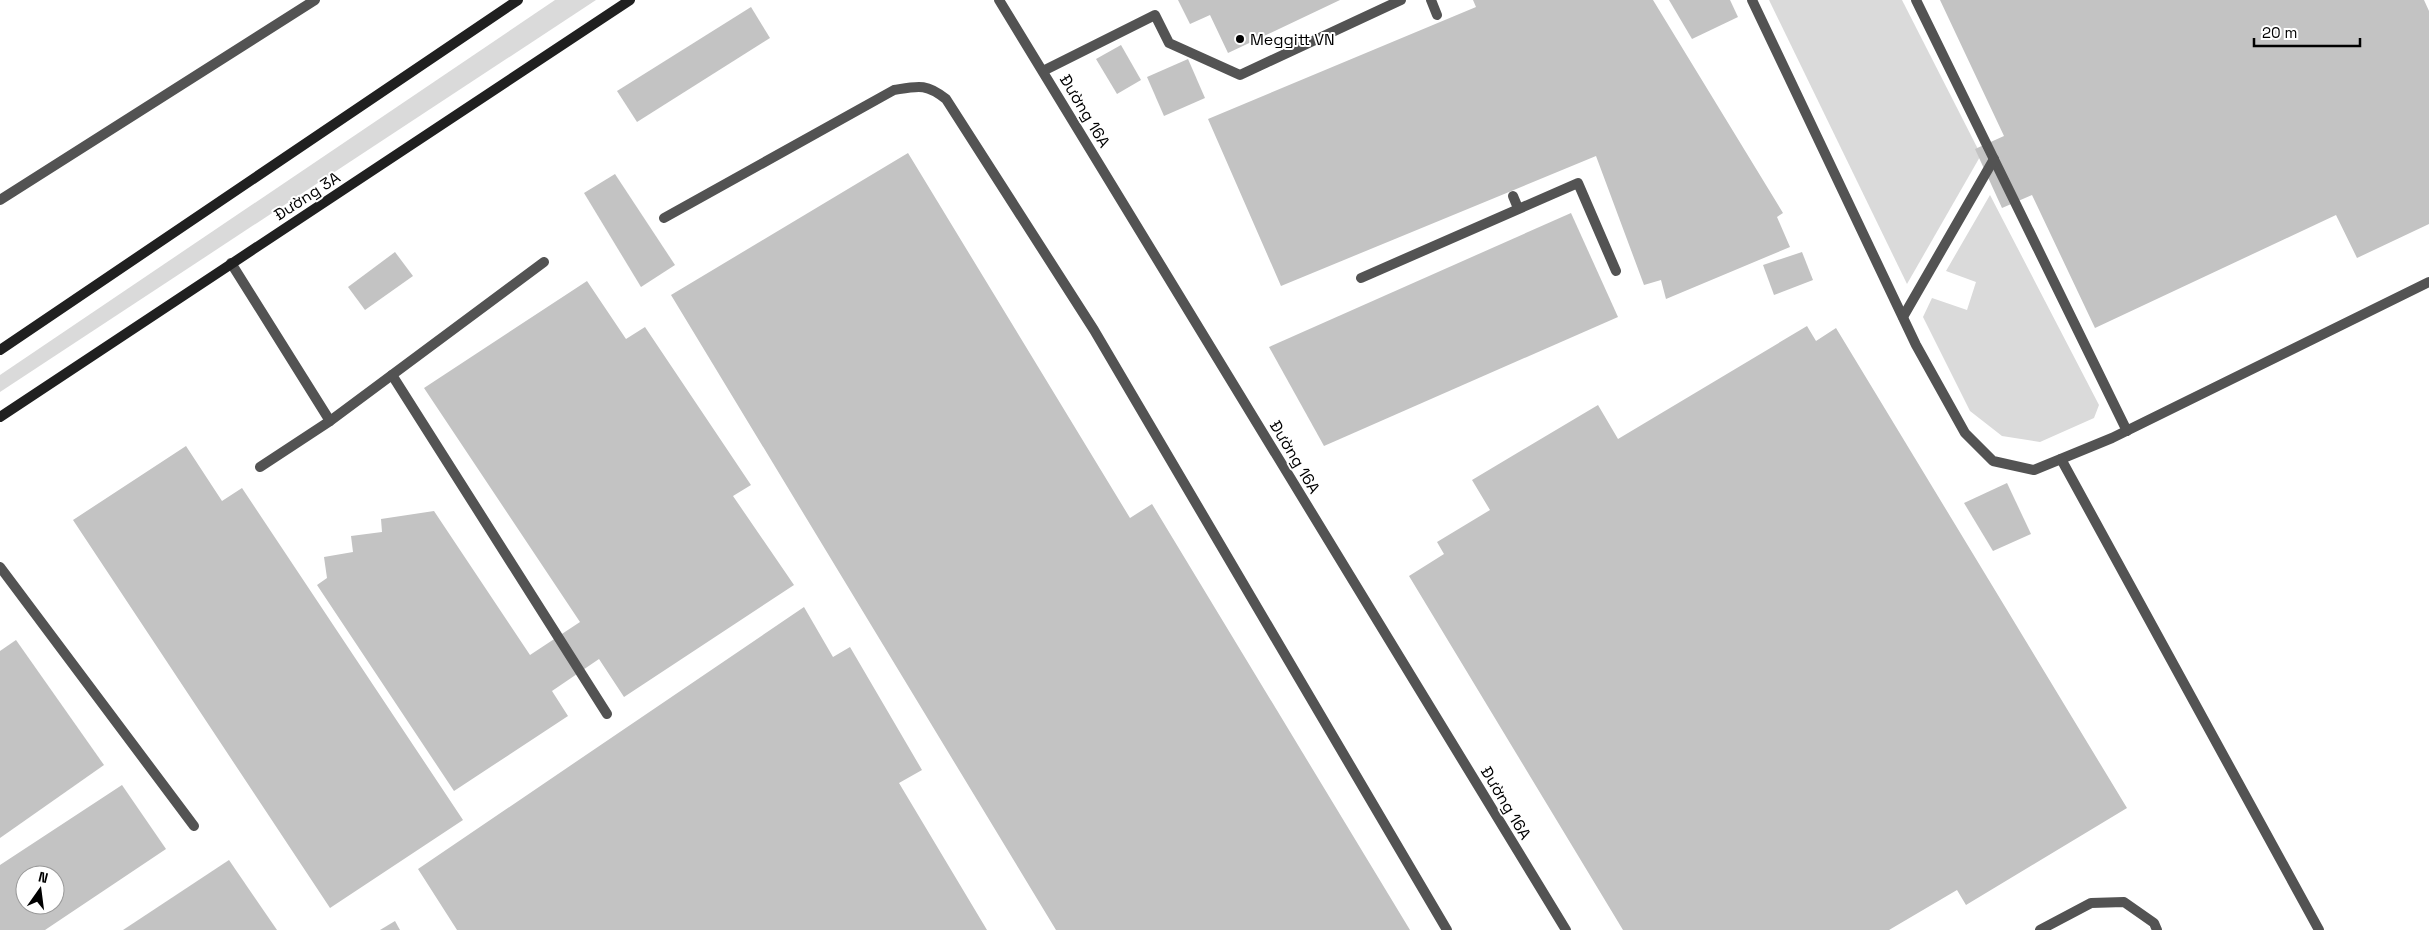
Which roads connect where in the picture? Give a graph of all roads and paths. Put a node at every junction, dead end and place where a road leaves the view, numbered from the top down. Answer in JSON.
{"nodes":[{"id":1,"x":315,"y":0,"type":"edge"},
{"id":2,"x":518,"y":0,"type":"edge"},
{"id":3,"x":630,"y":0,"type":"edge"},
{"id":4,"x":999,"y":0,"type":"edge"},
{"id":5,"x":1400,"y":0,"type":"edge"},
{"id":6,"x":1431,"y":0,"type":"edge"},
{"id":7,"x":1752,"y":0,"type":"edge"},
{"id":8,"x":1916,"y":0,"type":"edge"},
{"id":9,"x":1437,"y":15,"type":"dead end"},
{"id":10,"x":1043,"y":71,"type":"junction"},
{"id":11,"x":1994,"y":159,"type":"junction"},
{"id":12,"x":1513,"y":196,"type":"dead end"},
{"id":13,"x":0,"y":200,"type":"edge"},
{"id":14,"x":1518,"y":208,"type":"junction"},
{"id":15,"x":664,"y":218,"type":"dead end"},
{"id":16,"x":544,"y":262,"type":"dead end"},
{"id":17,"x":231,"y":263,"type":"junction"},
{"id":18,"x":1616,"y":271,"type":"dead end"},
{"id":19,"x":1361,"y":278,"type":"dead end"},
{"id":20,"x":2429,"y":282,"type":"edge"},
{"id":21,"x":1903,"y":317,"type":"junction"},
{"id":22,"x":0,"y":350,"type":"edge"},
{"id":23,"x":392,"y":375,"type":"junction"},
{"id":24,"x":0,"y":416,"type":"edge"},
{"id":25,"x":330,"y":421,"type":"junction"},
{"id":26,"x":2127,"y":431,"type":"junction"},
{"id":27,"x":2061,"y":459,"type":"junction"},
{"id":28,"x":260,"y":467,"type":"dead end"},
{"id":29,"x":0,"y":567,"type":"edge"},
{"id":30,"x":607,"y":714,"type":"dead end"},
{"id":31,"x":194,"y":826,"type":"dead end"},
{"id":32,"x":1447,"y":930,"type":"edge"},
{"id":33,"x":1566,"y":930,"type":"edge"},
{"id":34,"x":2040,"y":930,"type":"edge"},
{"id":35,"x":2157,"y":930,"type":"edge"},
{"id":36,"x":2320,"y":930,"type":"edge"}],
"edges":[{"from":1,"to":13,"type":"street"},
{"from":2,"to":22,"type":"street"},
{"from":3,"to":17,"type":"street","name":"Đường 3A"},
{"from":4,"to":10,"type":"street","name":"Đường 16A"},
{"from":5,"to":10,"type":"street"},
{"from":6,"to":9,"type":"street"},
{"from":7,"to":21,"type":"street"},
{"from":8,"to":11,"type":"street"},
{"from":10,"to":33,"type":"street","name":"Đường 16A"},
{"from":11,"to":21,"type":"street"},
{"from":11,"to":26,"type":"street"},
{"from":12,"to":14,"type":"street"},
{"from":14,"to":18,"type":"street"},
{"from":14,"to":19,"type":"street"},
{"from":15,"to":32,"type":"street"},
{"from":16,"to":23,"type":"street"},
{"from":17,"to":24,"type":"street","name":"Đường 3A"},
{"from":17,"to":25,"type":"street"},
{"from":20,"to":26,"type":"street"},
{"from":21,"to":27,"type":"street"},
{"from":23,"to":25,"type":"street"},
{"from":23,"to":30,"type":"street"},
{"from":25,"to":28,"type":"street"},
{"from":26,"to":27,"type":"street"},
{"from":27,"to":36,"type":"street"},
{"from":29,"to":31,"type":"street"},
{"from":34,"to":35,"type":"street"}]}
